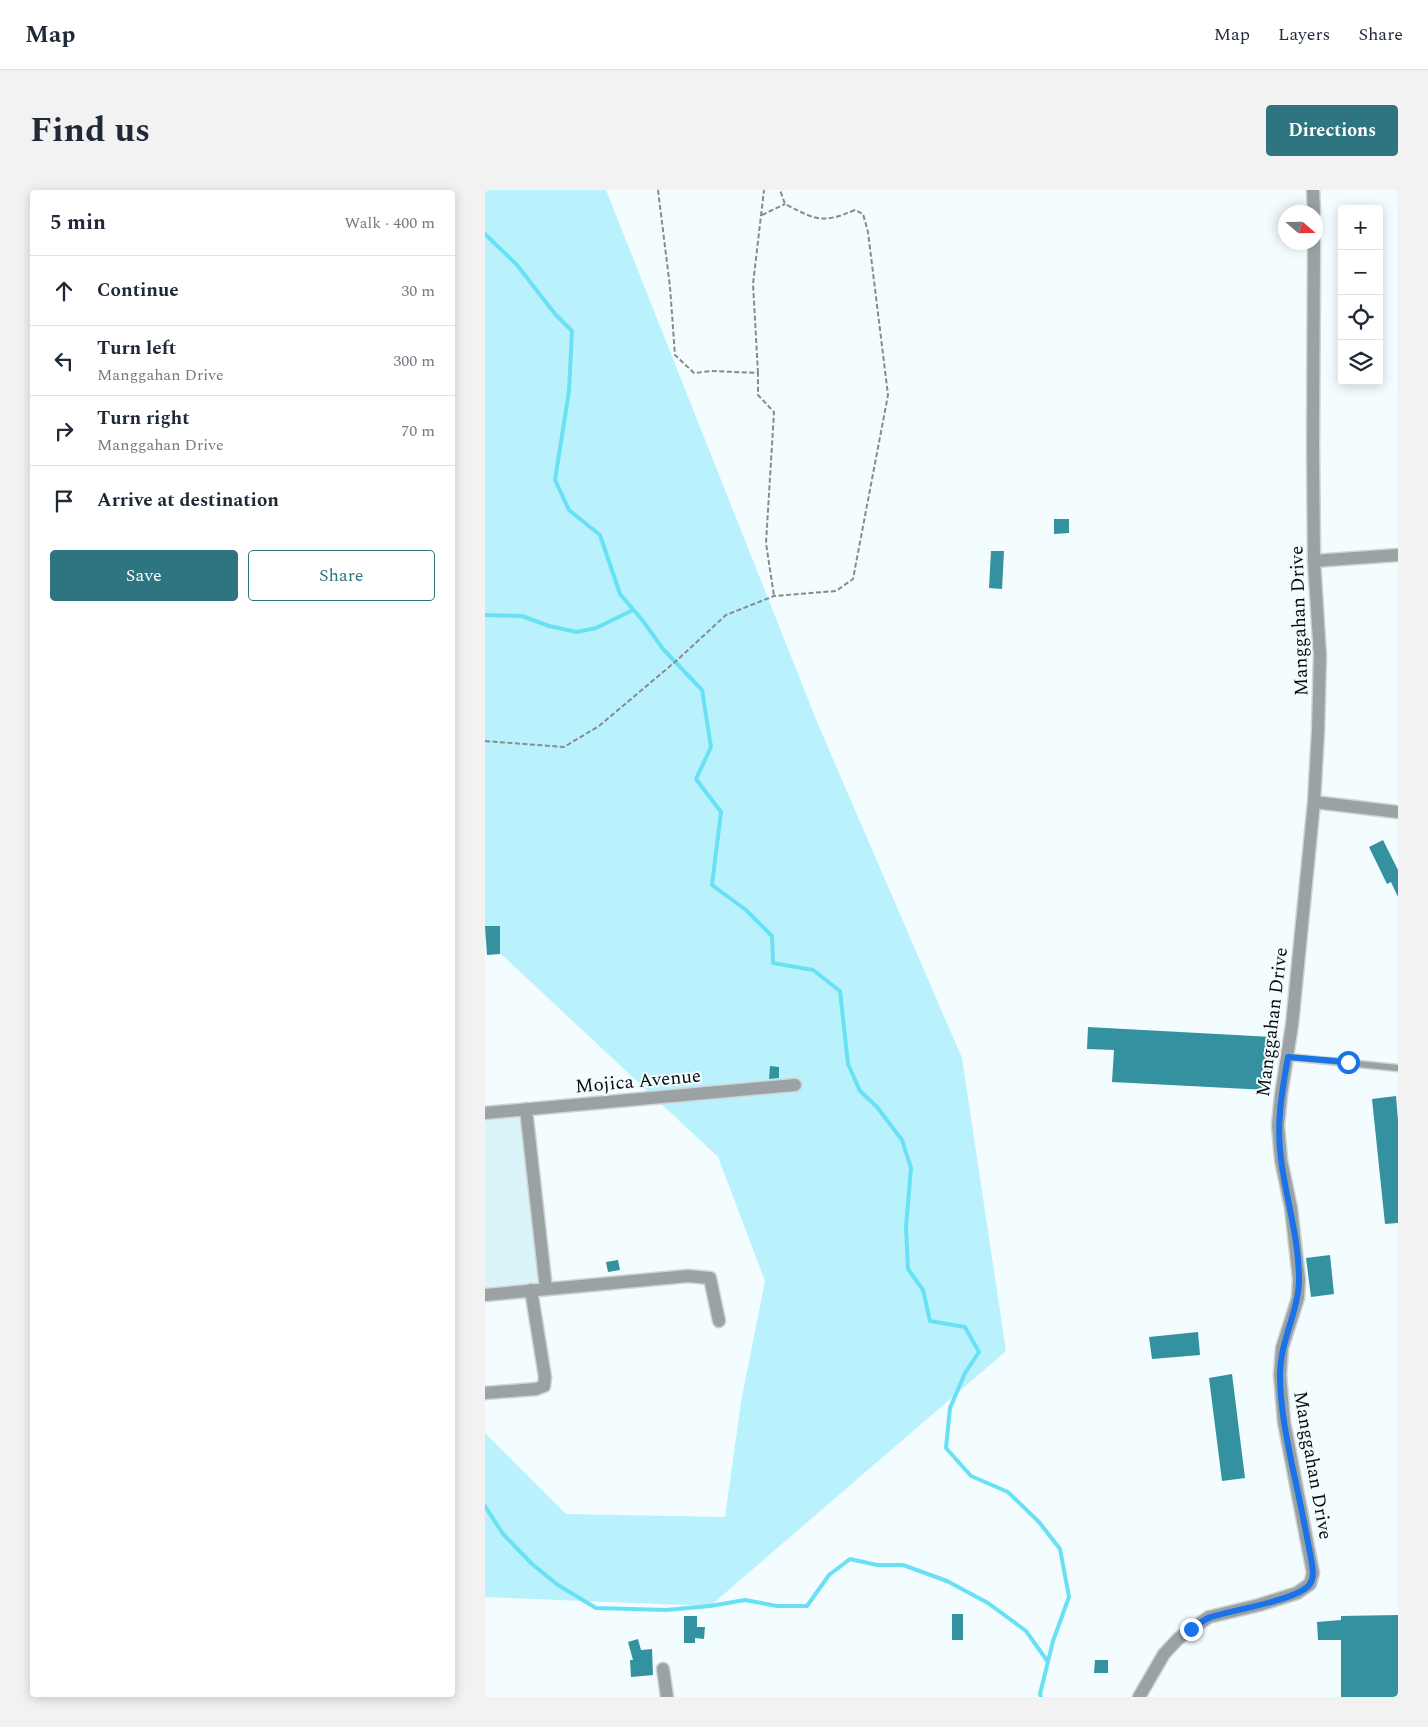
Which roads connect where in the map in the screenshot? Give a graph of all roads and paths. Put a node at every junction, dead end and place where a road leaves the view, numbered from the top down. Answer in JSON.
{"nodes":[{"id":1,"x":658,"y":190,"type":"edge"},
{"id":2,"x":764,"y":190,"type":"edge"},
{"id":3,"x":780,"y":190,"type":"edge"},
{"id":4,"x":1313,"y":190,"type":"edge"},
{"id":5,"x":785,"y":204,"type":"junction"},
{"id":6,"x":1314,"y":205,"type":"edge"},
{"id":7,"x":762,"y":214,"type":"junction"},
{"id":8,"x":1314,"y":250,"type":"edge"},
{"id":9,"x":758,"y":373,"type":"junction"},
{"id":10,"x":1398,"y":555,"type":"edge"},
{"id":11,"x":1314,"y":561,"type":"junction"},
{"id":12,"x":774,"y":596,"type":"junction"},
{"id":13,"x":485,"y":741,"type":"edge"},
{"id":14,"x":1314,"y":802,"type":"junction"},
{"id":15,"x":1398,"y":812,"type":"edge"},
{"id":16,"x":1288,"y":1057,"type":"junction"},
{"id":17,"x":1398,"y":1068,"type":"edge"},
{"id":18,"x":795,"y":1085,"type":"dead end"},
{"id":19,"x":526,"y":1109,"type":"junction"},
{"id":20,"x":485,"y":1114,"type":"edge"},
{"id":21,"x":546,"y":1289,"type":"junction"},
{"id":22,"x":531,"y":1290,"type":"junction"},
{"id":23,"x":485,"y":1295,"type":"edge"},
{"id":24,"x":719,"y":1321,"type":"dead end"},
{"id":25,"x":485,"y":1393,"type":"edge"},
{"id":26,"x":663,"y":1669,"type":"dead end"},
{"id":27,"x":667,"y":1697,"type":"edge"},
{"id":28,"x":1139,"y":1697,"type":"edge"}],
"edges":[{"from":1,"to":9,"type":"path"},
{"from":2,"to":7,"type":"path"},
{"from":3,"to":5,"type":"path"},
{"from":4,"to":6,"type":"street"},
{"from":5,"to":7,"type":"path"},
{"from":5,"to":12,"type":"path"},
{"from":7,"to":9,"type":"path"},
{"from":8,"to":11,"type":"street","name":"Manggahan Drive"},
{"from":9,"to":12,"type":"path"},
{"from":10,"to":11,"type":"street"},
{"from":11,"to":14,"type":"street","name":"Manggahan Drive"},
{"from":12,"to":13,"type":"path"},
{"from":14,"to":15,"type":"street"},
{"from":14,"to":16,"type":"street","name":"Manggahan Drive"},
{"from":16,"to":17,"type":"lane"},
{"from":16,"to":28,"type":"street","name":"Manggahan Drive"},
{"from":18,"to":19,"type":"street","name":"Mojica Avenue"},
{"from":19,"to":20,"type":"street","name":"Mojica Avenue"},
{"from":19,"to":21,"type":"street"},
{"from":21,"to":22,"type":"street"},
{"from":21,"to":24,"type":"street"},
{"from":22,"to":23,"type":"street"},
{"from":22,"to":25,"type":"street"},
{"from":26,"to":27,"type":"street"}]}
